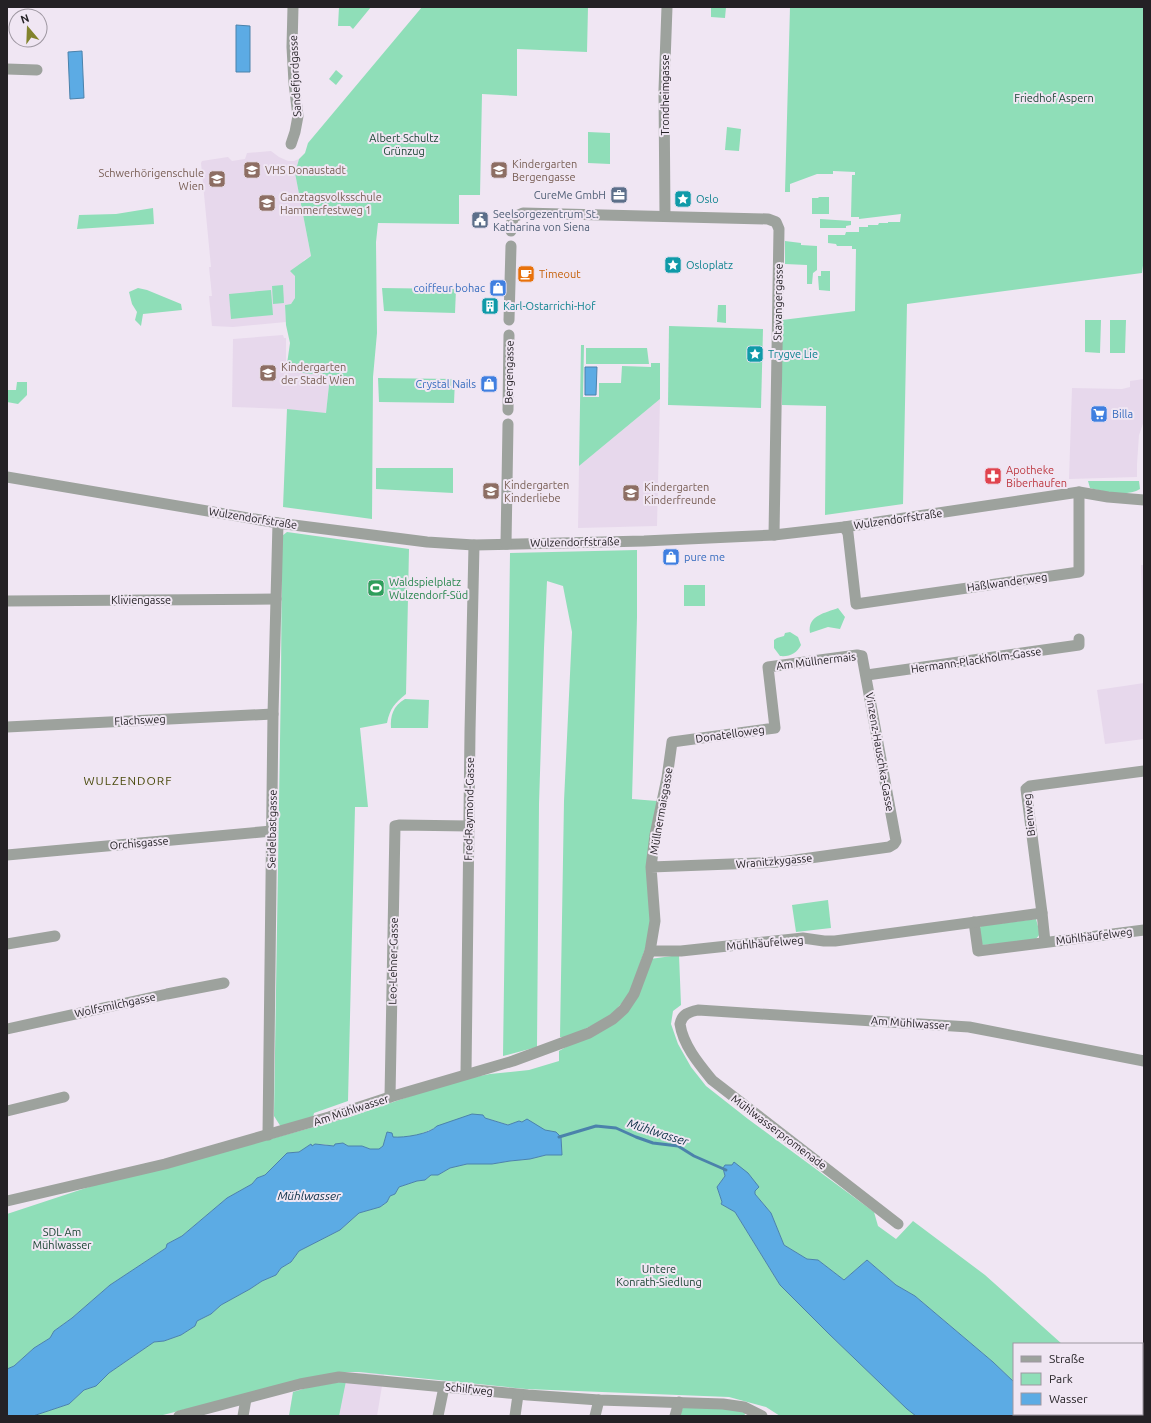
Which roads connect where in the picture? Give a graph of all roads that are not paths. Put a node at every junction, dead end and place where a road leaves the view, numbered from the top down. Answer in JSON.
{"nodes":[{"id":1,"x":293,"y":7,"type":"edge"},
{"id":2,"x":667,"y":7,"type":"edge"},
{"id":3,"x":7,"y":69,"type":"edge"},
{"id":4,"x":37,"y":70,"type":"dead end"},
{"id":5,"x":291,"y":144,"type":"dead end"},
{"id":6,"x":665,"y":216,"type":"junction"},
{"id":7,"x":511,"y":231,"type":"dead end"},
{"id":8,"x":511,"y":246,"type":"dead end"},
{"id":9,"x":509,"y":320,"type":"dead end"},
{"id":10,"x":509,"y":335,"type":"dead end"},
{"id":11,"x":508,"y":410,"type":"dead end"},
{"id":12,"x":508,"y":424,"type":"dead end"},
{"id":13,"x":7,"y":477,"type":"edge"},
{"id":14,"x":1079,"y":492,"type":"junction"},
{"id":15,"x":1144,"y":500,"type":"edge"},
{"id":16,"x":278,"y":522,"type":"junction"},
{"id":17,"x":844,"y":527,"type":"junction"},
{"id":18,"x":774,"y":535,"type":"junction"},
{"id":19,"x":506,"y":544,"type":"junction"},
{"id":20,"x":474,"y":545,"type":"junction"},
{"id":21,"x":276,"y":599,"type":"junction"},
{"id":22,"x":7,"y":601,"type":"edge"},
{"id":23,"x":1078,"y":639,"type":"dead end"},
{"id":24,"x":864,"y":659,"type":"joint"},
{"id":25,"x":768,"y":667,"type":"joint"},
{"id":26,"x":867,"y":676,"type":"junction"},
{"id":27,"x":273,"y":714,"type":"junction"},
{"id":28,"x":7,"y":727,"type":"edge"},
{"id":29,"x":672,"y":742,"type":"joint"},
{"id":30,"x":1144,"y":772,"type":"edge"},
{"id":31,"x":469,"y":826,"type":"junction"},
{"id":32,"x":272,"y":831,"type":"junction"},
{"id":33,"x":894,"y":844,"type":"joint"},
{"id":34,"x":7,"y":855,"type":"edge"},
{"id":35,"x":652,"y":868,"type":"junction"},
{"id":36,"x":1042,"y":913,"type":"junction"},
{"id":37,"x":974,"y":922,"type":"junction"},
{"id":38,"x":1144,"y":930,"type":"edge"},
{"id":39,"x":55,"y":936,"type":"dead end"},
{"id":40,"x":1045,"y":942,"type":"junction"},
{"id":41,"x":7,"y":944,"type":"edge"},
{"id":42,"x":650,"y":951,"type":"junction"},
{"id":43,"x":224,"y":983,"type":"dead end"},
{"id":44,"x":680,"y":1024,"type":"joint"},
{"id":45,"x":7,"y":1029,"type":"edge"},
{"id":46,"x":1144,"y":1061,"type":"edge"},
{"id":47,"x":466,"y":1074,"type":"junction"},
{"id":48,"x":64,"y":1097,"type":"dead end"},
{"id":49,"x":390,"y":1097,"type":"junction"},
{"id":50,"x":7,"y":1111,"type":"edge"},
{"id":51,"x":268,"y":1135,"type":"junction"},
{"id":52,"x":7,"y":1201,"type":"edge"},
{"id":53,"x":898,"y":1224,"type":"dead end"},
{"id":54,"x":444,"y":1387,"type":"junction"},
{"id":55,"x":518,"y":1394,"type":"junction"},
{"id":56,"x":246,"y":1399,"type":"junction"},
{"id":57,"x":599,"y":1400,"type":"junction"},
{"id":58,"x":679,"y":1402,"type":"junction"},
{"id":59,"x":179,"y":1416,"type":"edge"},
{"id":60,"x":243,"y":1416,"type":"edge"},
{"id":61,"x":438,"y":1416,"type":"edge"},
{"id":62,"x":515,"y":1416,"type":"edge"},
{"id":63,"x":595,"y":1416,"type":"edge"},
{"id":64,"x":675,"y":1416,"type":"edge"},
{"id":65,"x":762,"y":1416,"type":"edge"}],
"edges":[{"from":1,"to":5,"type":"street","name":"Sandefjordgasse"},
{"from":2,"to":6,"type":"street","name":"Trondheimgasse"},
{"from":3,"to":4,"type":"street"},
{"from":6,"to":7,"type":"street"},
{"from":6,"to":18,"type":"street","name":"Stavangergasse"},
{"from":8,"to":9,"type":"street"},
{"from":10,"to":11,"type":"street","name":"Bergengasse"},
{"from":12,"to":19,"type":"street"},
{"from":13,"to":16,"type":"street","name":"Wulzendorfstraße"},
{"from":14,"to":15,"type":"street","name":"Wulzendorfstraße"},
{"from":14,"to":17,"type":"street","name":"Wulzendorfstraße"},
{"from":14,"to":17,"type":"street","name":"Haßlwanderweg"},
{"from":16,"to":20,"type":"street","name":"Wulzendorfstraße"},
{"from":16,"to":21,"type":"street","name":"Seidelbastgasse"},
{"from":17,"to":18,"type":"street","name":"Wulzendorfstraße"},
{"from":18,"to":19,"type":"street","name":"Wulzendorfstraße"},
{"from":19,"to":20,"type":"street","name":"Wulzendorfstraße"},
{"from":20,"to":31,"type":"street","name":"Fred-Raymond-Gasse"},
{"from":21,"to":22,"type":"street","name":"Kliviengasse"},
{"from":21,"to":27,"type":"street","name":"Seidelbastgasse"},
{"from":23,"to":26,"type":"street","name":"Hermann-Plackholm-Gasse"},
{"from":24,"to":25,"type":"street","name":"Am Müllnermais"},
{"from":24,"to":26,"type":"street","name":"Vinzenz-Hauschka-Gasse"},
{"from":25,"to":29,"type":"street","name":"Donatelloweg"},
{"from":26,"to":33,"type":"street","name":"Vinzenz-Hauschka-Gasse"},
{"from":27,"to":28,"type":"street","name":"Flachsweg"},
{"from":27,"to":32,"type":"street","name":"Seidelbastgasse"},
{"from":29,"to":35,"type":"street","name":"Müllnermaisgasse"},
{"from":30,"to":36,"type":"street","name":"Bienweg"},
{"from":31,"to":47,"type":"street","name":"Fred-Raymond-Gasse"},
{"from":31,"to":49,"type":"street","name":"Leo-Lehner-Gasse"},
{"from":32,"to":34,"type":"street","name":"Orchisgasse"},
{"from":32,"to":51,"type":"street","name":"Seidelbastgasse"},
{"from":33,"to":35,"type":"street","name":"Wranitzkygasse"},
{"from":35,"to":42,"type":"street","name":"Müllnermaisgasse"},
{"from":36,"to":37,"type":"street","name":"Mühlhäufelweg"},
{"from":36,"to":40,"type":"street","name":"Mühlhäufelweg"},
{"from":37,"to":40,"type":"street","name":"Mühlhäufelweg"},
{"from":37,"to":42,"type":"street","name":"Mühlhäufelweg"},
{"from":38,"to":40,"type":"street","name":"Mühlhäufelweg"},
{"from":39,"to":41,"type":"street"},
{"from":42,"to":47,"type":"street","name":"Am Mühlwasser"},
{"from":43,"to":45,"type":"street","name":"Wolfsmilchgasse"},
{"from":44,"to":46,"type":"street","name":"Am Mühlwasser"},
{"from":44,"to":53,"type":"street","name":"Mühlwasserpromenade"},
{"from":47,"to":49,"type":"street","name":"Am Mühlwasser"},
{"from":48,"to":50,"type":"street"},
{"from":49,"to":51,"type":"street","name":"Am Mühlwasser"},
{"from":51,"to":52,"type":"street","name":"Am Mühlwasser"},
{"from":54,"to":55,"type":"street","name":"Schilfweg"},
{"from":54,"to":56,"type":"street","name":"Schilfweg"},
{"from":54,"to":61,"type":"street"},
{"from":55,"to":57,"type":"street","name":"Schilfweg"},
{"from":55,"to":62,"type":"street"},
{"from":56,"to":59,"type":"street","name":"Schilfweg"},
{"from":56,"to":60,"type":"street"},
{"from":57,"to":58,"type":"street","name":"Schilfweg"},
{"from":57,"to":63,"type":"street"},
{"from":58,"to":64,"type":"street"},
{"from":58,"to":65,"type":"street","name":"Schilfweg"}]}
